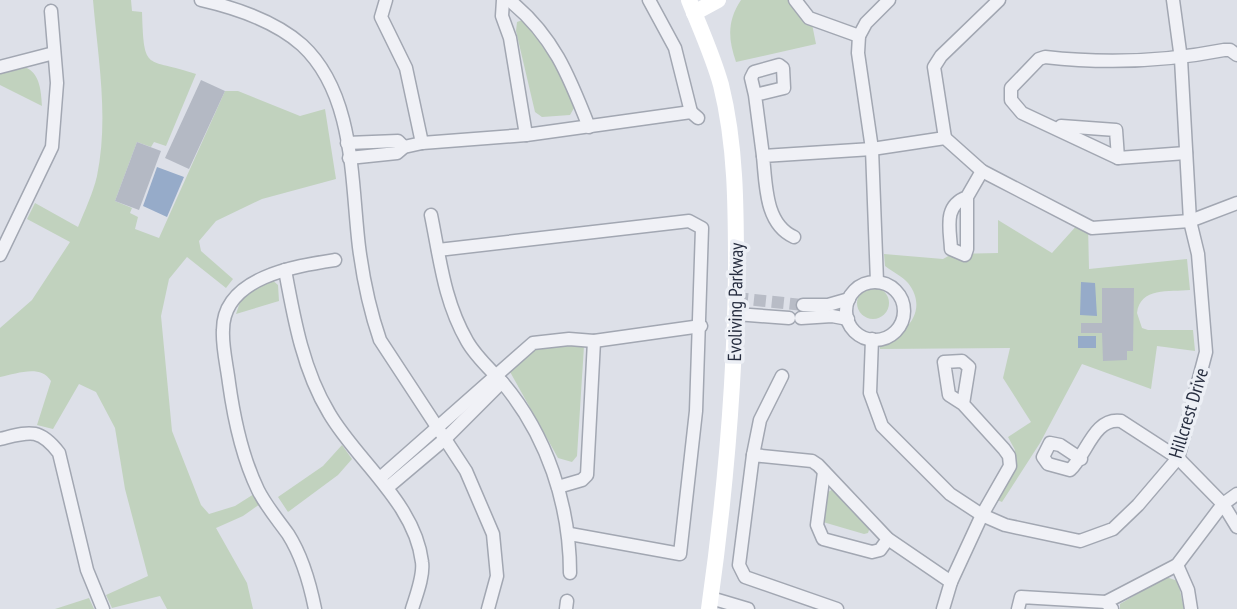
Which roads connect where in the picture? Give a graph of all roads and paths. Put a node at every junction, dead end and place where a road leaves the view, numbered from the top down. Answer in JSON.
{"nodes":[{"id":1,"x":201,"y":0,"type":"edge"},
{"id":2,"x":386,"y":0,"type":"edge"},
{"id":3,"x":503,"y":0,"type":"edge"},
{"id":4,"x":509,"y":0,"type":"edge"},
{"id":5,"x":649,"y":0,"type":"edge"},
{"id":6,"x":718,"y":0,"type":"edge"},
{"id":7,"x":795,"y":0,"type":"edge"},
{"id":8,"x":889,"y":0,"type":"edge"},
{"id":9,"x":999,"y":0,"type":"edge"},
{"id":10,"x":1173,"y":0,"type":"edge"},
{"id":11,"x":692,"y":6,"type":"edge"},
{"id":12,"x":51,"y":11,"type":"dead end"},
{"id":13,"x":859,"y":36,"type":"junction"},
{"id":14,"x":54,"y":53,"type":"junction"},
{"id":15,"x":1237,"y":55,"type":"edge"},
{"id":16,"x":1181,"y":59,"type":"junction"},
{"id":17,"x":0,"y":67,"type":"edge"},
{"id":18,"x":755,"y":95,"type":"dead end"},
{"id":19,"x":1054,"y":126,"type":"junction"},
{"id":20,"x":589,"y":127,"type":"junction"},
{"id":21,"x":526,"y":135,"type":"junction"},
{"id":22,"x":945,"y":138,"type":"junction"},
{"id":23,"x":347,"y":143,"type":"junction"},
{"id":24,"x":422,"y":143,"type":"junction"},
{"id":25,"x":404,"y":147,"type":"junction"},
{"id":26,"x":872,"y":149,"type":"junction"},
{"id":27,"x":1186,"y":153,"type":"junction"},
{"id":28,"x":763,"y":156,"type":"junction"},
{"id":29,"x":349,"y":158,"type":"junction"},
{"id":30,"x":1118,"y":158,"type":"junction"},
{"id":31,"x":982,"y":171,"type":"junction"},
{"id":32,"x":967,"y":197,"type":"dead end"},
{"id":33,"x":1234,"y":201,"type":"edge"},
{"id":34,"x":431,"y":215,"type":"dead end"},
{"id":35,"x":1191,"y":221,"type":"junction"},
{"id":36,"x":794,"y":237,"type":"dead end"},
{"id":37,"x":438,"y":250,"type":"junction"},
{"id":38,"x":0,"y":255,"type":"edge"},
{"id":39,"x":335,"y":260,"type":"dead end"},
{"id":40,"x":285,"y":270,"type":"junction"},
{"id":41,"x":877,"y":282,"type":"junction"},
{"id":42,"x":849,"y":299,"type":"junction"},
{"id":43,"x":736,"y":314,"type":"junction"},
{"id":44,"x":798,"y":314,"type":"junction"},
{"id":45,"x":848,"y":320,"type":"junction"},
{"id":46,"x":701,"y":327,"type":"junction"},
{"id":47,"x":872,"y":339,"type":"junction"},
{"id":48,"x":594,"y":341,"type":"junction"},
{"id":49,"x":782,"y":376,"type":"dead end"},
{"id":50,"x":498,"y":378,"type":"junction"},
{"id":51,"x":962,"y":404,"type":"dead end"},
{"id":52,"x":441,"y":434,"type":"junction"},
{"id":53,"x":0,"y":439,"type":"edge"},
{"id":54,"x":753,"y":454,"type":"junction"},
{"id":55,"x":1178,"y":458,"type":"junction"},
{"id":56,"x":1081,"y":459,"type":"dead end"},
{"id":57,"x":824,"y":471,"type":"junction"},
{"id":58,"x":383,"y":483,"type":"junction"},
{"id":59,"x":558,"y":487,"type":"junction"},
{"id":60,"x":1237,"y":494,"type":"edge"},
{"id":61,"x":1223,"y":504,"type":"junction"},
{"id":62,"x":982,"y":515,"type":"junction"},
{"id":63,"x":1237,"y":527,"type":"edge"},
{"id":64,"x":570,"y":534,"type":"junction"},
{"id":65,"x":888,"y":540,"type":"junction"},
{"id":66,"x":1177,"y":565,"type":"junction"},
{"id":67,"x":570,"y":573,"type":"dead end"},
{"id":68,"x":951,"y":582,"type":"junction"},
{"id":69,"x":710,"y":603,"type":"edge"},
{"id":70,"x":1109,"y":606,"type":"edge"},
{"id":71,"x":103,"y":609,"type":"edge"},
{"id":72,"x":315,"y":609,"type":"edge"},
{"id":73,"x":412,"y":609,"type":"edge"},
{"id":74,"x":488,"y":609,"type":"edge"},
{"id":75,"x":748,"y":609,"type":"edge"},
{"id":76,"x":836,"y":609,"type":"edge"},
{"id":77,"x":943,"y":609,"type":"edge"},
{"id":78,"x":1018,"y":609,"type":"edge"},
{"id":79,"x":1191,"y":609,"type":"edge"}],
"edges":[{"from":1,"to":23,"type":"street"},
{"from":2,"to":24,"type":"street"},
{"from":3,"to":21,"type":"street"},
{"from":4,"to":20,"type":"street"},
{"from":5,"to":20,"type":"street"},
{"from":6,"to":11,"type":"street"},
{"from":7,"to":13,"type":"street"},
{"from":8,"to":13,"type":"street"},
{"from":9,"to":22,"type":"street"},
{"from":10,"to":16,"type":"street","name":"Hillcrest Drive"},
{"from":11,"to":43,"type":"street","name":"Evoliving Parkway"},
{"from":12,"to":14,"type":"street"},
{"from":13,"to":26,"type":"street"},
{"from":14,"to":17,"type":"street"},
{"from":14,"to":38,"type":"street"},
{"from":15,"to":16,"type":"street"},
{"from":16,"to":19,"type":"street"},
{"from":16,"to":27,"type":"street","name":"Hillcrest Drive"},
{"from":18,"to":28,"type":"street"},
{"from":19,"to":30,"type":"street"},
{"from":19,"to":30,"type":"street"},
{"from":20,"to":21,"type":"street"},
{"from":21,"to":24,"type":"street"},
{"from":22,"to":26,"type":"street"},
{"from":22,"to":31,"type":"street"},
{"from":23,"to":25,"type":"street"},
{"from":23,"to":29,"type":"street"},
{"from":24,"to":25,"type":"street"},
{"from":25,"to":29,"type":"street"},
{"from":26,"to":28,"type":"street"},
{"from":26,"to":41,"type":"street"},
{"from":27,"to":30,"type":"street"},
{"from":27,"to":35,"type":"street","name":"Hillcrest Drive"},
{"from":28,"to":36,"type":"street"},
{"from":29,"to":52,"type":"street"},
{"from":31,"to":32,"type":"street"},
{"from":31,"to":35,"type":"street"},
{"from":33,"to":35,"type":"street"},
{"from":34,"to":37,"type":"street"},
{"from":35,"to":55,"type":"street","name":"Hillcrest Drive"},
{"from":37,"to":46,"type":"street"},
{"from":37,"to":50,"type":"street"},
{"from":39,"to":40,"type":"street"},
{"from":40,"to":58,"type":"street"},
{"from":40,"to":72,"type":"street"},
{"from":41,"to":42,"type":"street"},
{"from":41,"to":47,"type":"street"},
{"from":42,"to":44,"type":"street"},
{"from":42,"to":45,"type":"street"},
{"from":43,"to":44,"type":"street"},
{"from":43,"to":69,"type":"street","name":"Evoliving Parkway"},
{"from":44,"to":45,"type":"street"},
{"from":45,"to":47,"type":"street"},
{"from":46,"to":48,"type":"street"},
{"from":46,"to":64,"type":"street"},
{"from":47,"to":62,"type":"street","name":"Hillcrest Drive"},
{"from":48,"to":50,"type":"street"},
{"from":48,"to":59,"type":"street"},
{"from":49,"to":54,"type":"street"},
{"from":50,"to":52,"type":"street"},
{"from":50,"to":59,"type":"street"},
{"from":51,"to":62,"type":"street"},
{"from":52,"to":58,"type":"street"},
{"from":52,"to":74,"type":"street"},
{"from":53,"to":71,"type":"street"},
{"from":54,"to":57,"type":"street"},
{"from":54,"to":76,"type":"street"},
{"from":55,"to":56,"type":"street"},
{"from":55,"to":61,"type":"street"},
{"from":55,"to":62,"type":"street","name":"Hillcrest Drive"},
{"from":57,"to":65,"type":"street"},
{"from":57,"to":65,"type":"street"},
{"from":58,"to":73,"type":"street"},
{"from":59,"to":64,"type":"street"},
{"from":60,"to":61,"type":"street"},
{"from":61,"to":63,"type":"street"},
{"from":61,"to":66,"type":"street"},
{"from":62,"to":68,"type":"street"},
{"from":64,"to":67,"type":"street"},
{"from":65,"to":68,"type":"street"},
{"from":66,"to":70,"type":"street"},
{"from":66,"to":79,"type":"street"},
{"from":68,"to":77,"type":"street"},
{"from":69,"to":75,"type":"street"},
{"from":70,"to":78,"type":"street"}]}
